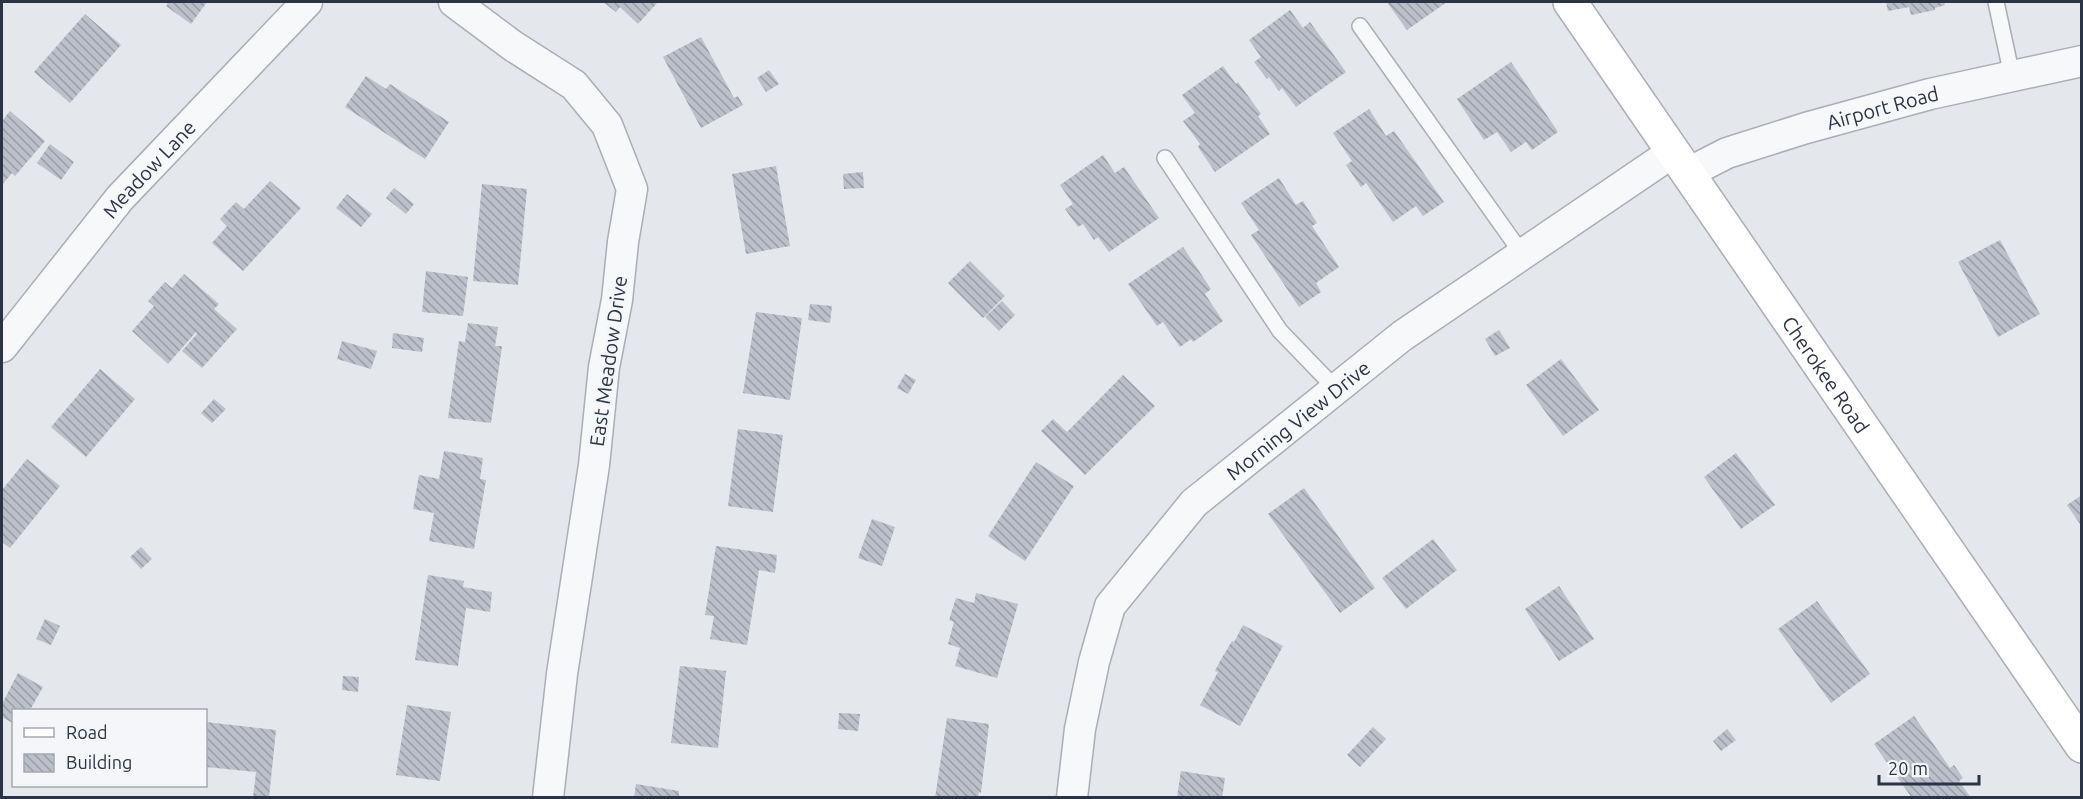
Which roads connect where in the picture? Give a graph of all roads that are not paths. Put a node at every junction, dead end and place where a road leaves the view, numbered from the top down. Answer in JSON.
{"nodes":[{"id":1,"x":307,"y":2,"type":"edge"},
{"id":2,"x":454,"y":2,"type":"edge"},
{"id":3,"x":1570,"y":2,"type":"edge"},
{"id":4,"x":1996,"y":2,"type":"edge"},
{"id":5,"x":1360,"y":26,"type":"dead end"},
{"id":6,"x":2082,"y":61,"type":"edge"},
{"id":7,"x":2012,"y":76,"type":"junction"},
{"id":8,"x":1165,"y":158,"type":"dead end"},
{"id":9,"x":1681,"y":163,"type":"junction"},
{"id":10,"x":1523,"y":255,"type":"junction"},
{"id":11,"x":2,"y":347,"type":"edge"},
{"id":12,"x":1336,"y":389,"type":"junction"},
{"id":13,"x":2082,"y":746,"type":"edge"},
{"id":14,"x":548,"y":798,"type":"edge"},
{"id":15,"x":1072,"y":798,"type":"edge"}],
"edges":[{"from":1,"to":11,"type":"street","name":"Meadow Lane"},
{"from":2,"to":14,"type":"street","name":"East Meadow Drive"},
{"from":3,"to":9,"type":"main road","name":"Cherokee Road"},
{"from":4,"to":7,"type":"lane"},
{"from":5,"to":10,"type":"lane"},
{"from":6,"to":7,"type":"street","name":"Airport Road"},
{"from":7,"to":9,"type":"street","name":"Airport Road"},
{"from":8,"to":12,"type":"lane"},
{"from":9,"to":10,"type":"street","name":"Morning View Drive"},
{"from":9,"to":13,"type":"main road","name":"Cherokee Road"},
{"from":10,"to":12,"type":"street","name":"Morning View Drive"},
{"from":12,"to":15,"type":"street","name":"Morning View Drive"}]}
